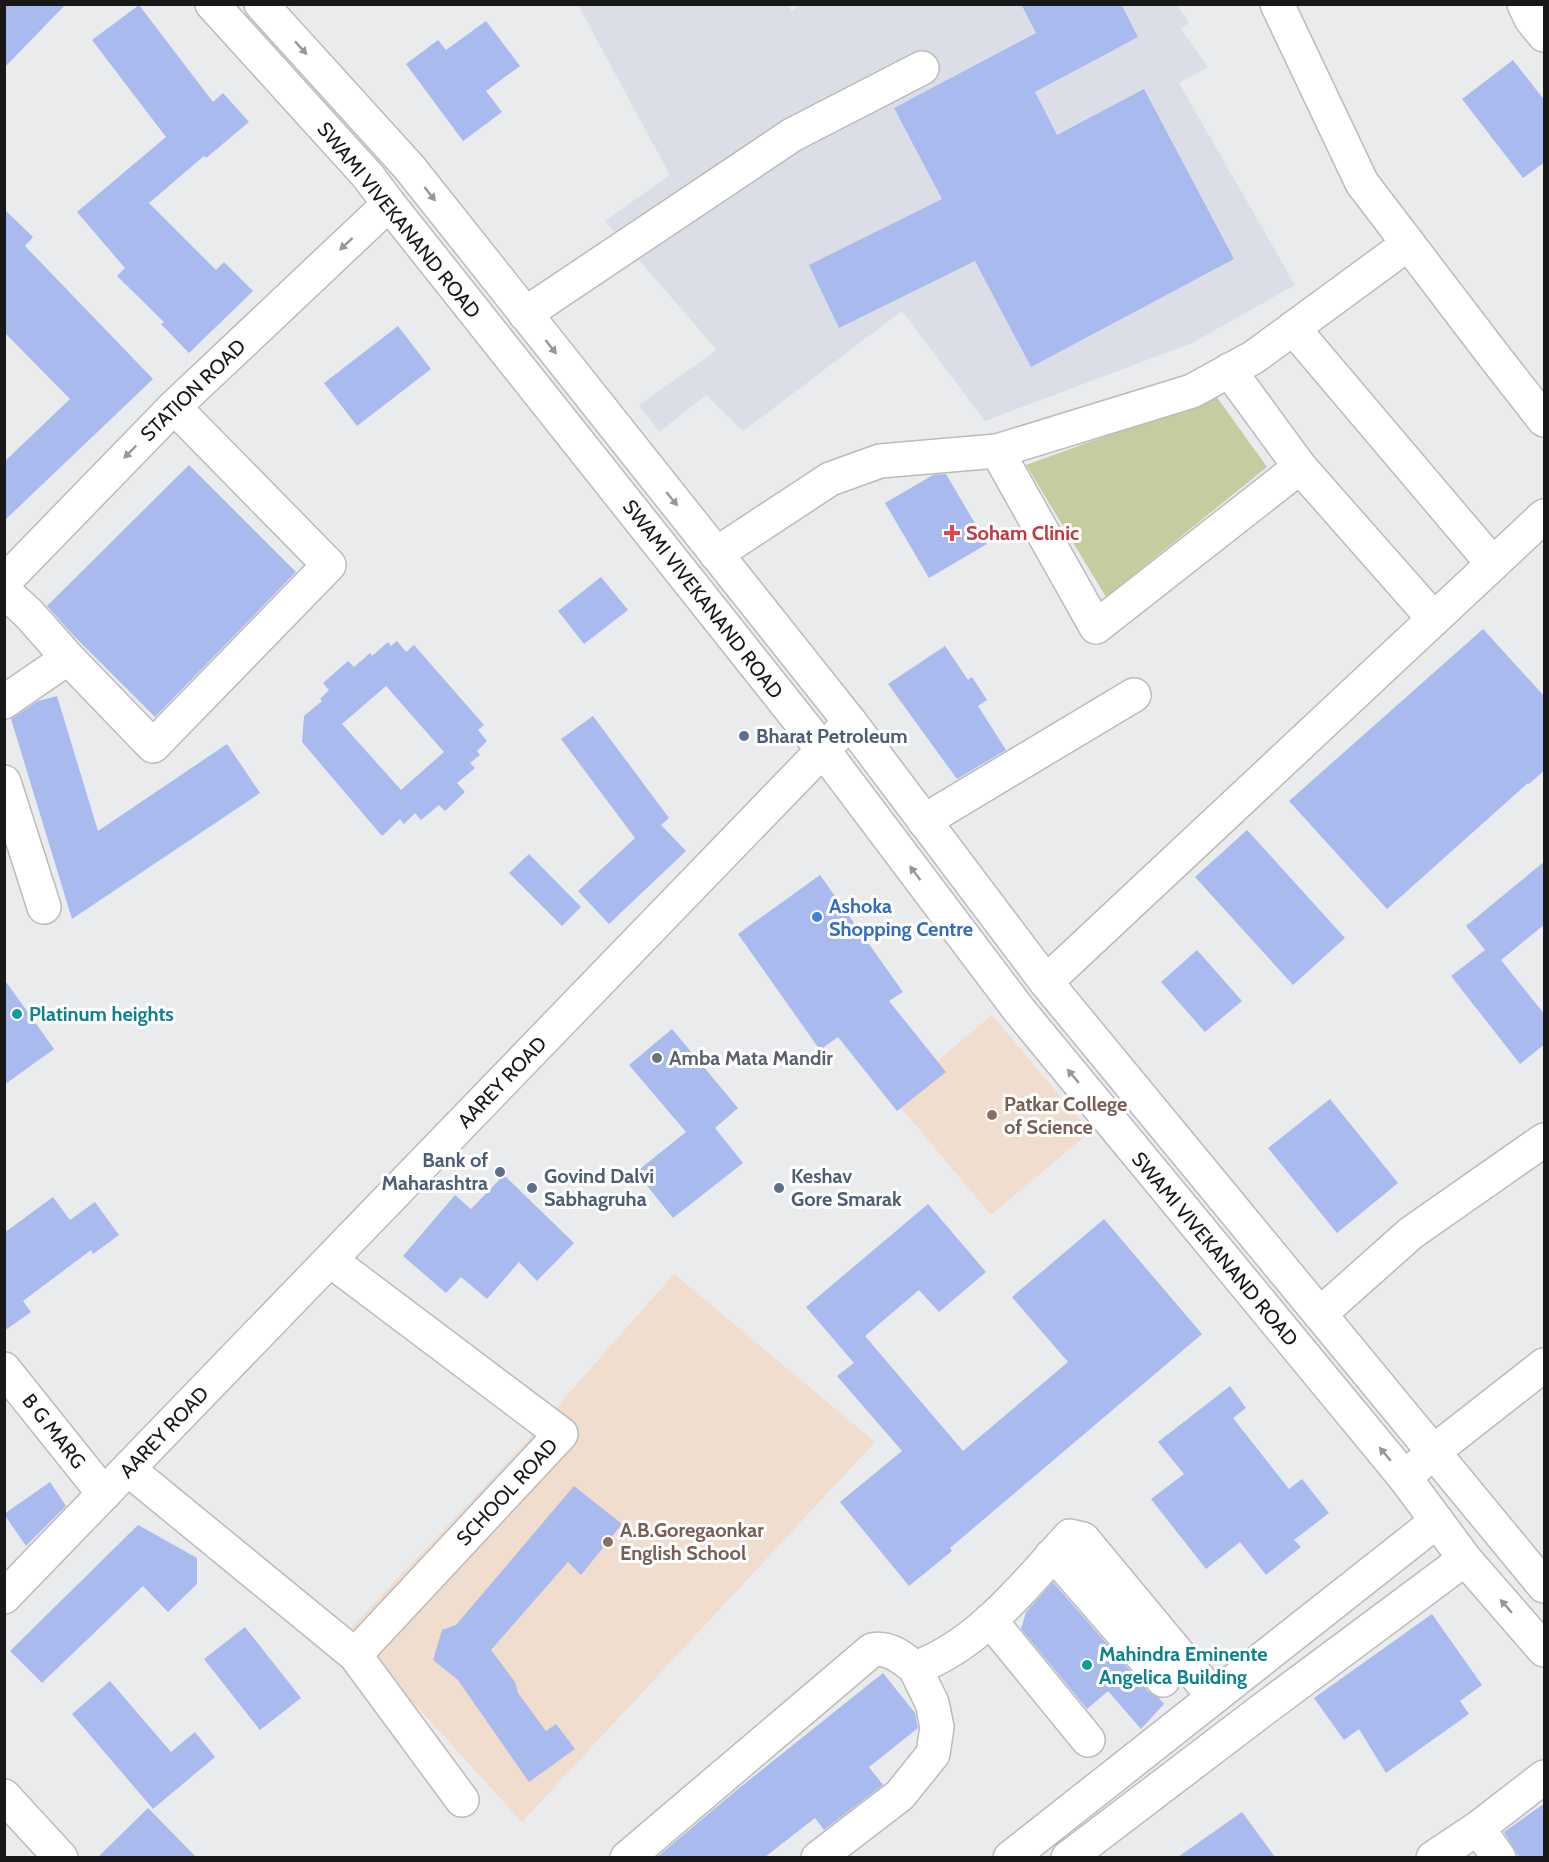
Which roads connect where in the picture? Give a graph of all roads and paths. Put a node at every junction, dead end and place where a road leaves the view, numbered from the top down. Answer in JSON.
{"nodes":[{"id":1,"x":212,"y":4,"type":"edge"},
{"id":2,"x":261,"y":4,"type":"edge"},
{"id":3,"x":1277,"y":4,"type":"edge"},
{"id":4,"x":1524,"y":4,"type":"edge"},
{"id":5,"x":1545,"y":35,"type":"edge"},
{"id":6,"x":922,"y":68,"type":"dead end"},
{"id":7,"x":388,"y":204,"type":"junction"},
{"id":8,"x":1408,"y":244,"type":"junction"},
{"id":9,"x":525,"y":314,"type":"junction"},
{"id":10,"x":1293,"y":328,"type":"junction"},
{"id":11,"x":1229,"y":370,"type":"junction"},
{"id":12,"x":174,"y":407,"type":"junction"},
{"id":13,"x":1545,"y":420,"type":"edge"},
{"id":14,"x":997,"y":451,"type":"junction"},
{"id":15,"x":1300,"y":468,"type":"junction"},
{"id":16,"x":1545,"y":516,"type":"edge"},
{"id":17,"x":716,"y":554,"type":"junction"},
{"id":18,"x":1493,"y":564,"type":"junction"},
{"id":19,"x":4,"y":582,"type":"edge"},
{"id":20,"x":4,"y":591,"type":"edge"},
{"id":21,"x":1434,"y":619,"type":"junction"},
{"id":22,"x":68,"y":658,"type":"junction"},
{"id":23,"x":1134,"y":695,"type":"dead end"},
{"id":24,"x":4,"y":702,"type":"edge"},
{"id":25,"x":850,"y":722,"type":"junction"},
{"id":26,"x":823,"y":750,"type":"junction"},
{"id":27,"x":4,"y":782,"type":"edge"},
{"id":28,"x":924,"y":821,"type":"junction"},
{"id":29,"x":44,"y":907,"type":"dead end"},
{"id":30,"x":1046,"y":982,"type":"junction"},
{"id":31,"x":1545,"y":1140,"type":"edge"},
{"id":32,"x":330,"y":1260,"type":"junction"},
{"id":33,"x":1320,"y":1314,"type":"junction"},
{"id":34,"x":1545,"y":1365,"type":"edge"},
{"id":35,"x":4,"y":1369,"type":"edge"},
{"id":36,"x":1433,"y":1452,"type":"junction"},
{"id":37,"x":128,"y":1469,"type":"junction"},
{"id":38,"x":1405,"y":1478,"type":"junction"},
{"id":39,"x":104,"y":1494,"type":"junction"},
{"id":40,"x":1437,"y":1521,"type":"junction"},
{"id":41,"x":1051,"y":1557,"type":"junction"},
{"id":42,"x":1465,"y":1558,"type":"junction"},
{"id":43,"x":1545,"y":1586,"type":"edge"},
{"id":44,"x":4,"y":1597,"type":"edge"},
{"id":45,"x":990,"y":1620,"type":"junction"},
{"id":46,"x":1545,"y":1650,"type":"edge"},
{"id":47,"x":355,"y":1655,"type":"junction"},
{"id":48,"x":915,"y":1668,"type":"junction"},
{"id":49,"x":1163,"y":1680,"type":"dead end"},
{"id":50,"x":1214,"y":1697,"type":"junction"},
{"id":51,"x":1088,"y":1740,"type":"dead end"},
{"id":52,"x":1544,"y":1780,"type":"edge"},
{"id":53,"x":4,"y":1796,"type":"edge"},
{"id":54,"x":462,"y":1800,"type":"dead end"},
{"id":55,"x":1478,"y":1828,"type":"junction"},
{"id":56,"x":61,"y":1857,"type":"edge"},
{"id":57,"x":627,"y":1857,"type":"edge"},
{"id":58,"x":818,"y":1857,"type":"edge"},
{"id":59,"x":1010,"y":1857,"type":"edge"},
{"id":60,"x":1068,"y":1857,"type":"edge"},
{"id":61,"x":1433,"y":1857,"type":"edge"},
{"id":62,"x":1499,"y":1857,"type":"edge"}],
"edges":[{"from":1,"to":7,"type":"street","name":"SWAMI VIVEKANAND ROAD"},
{"from":2,"to":9,"type":"street","name":"SWAMI VIVEKANAND ROAD","one_way":true},
{"from":3,"to":8,"type":"street"},
{"from":4,"to":5,"type":"street"},
{"from":6,"to":9,"type":"street"},
{"from":7,"to":12,"type":"street","name":"STATION ROAD","one_way":true},
{"from":7,"to":26,"type":"street","name":"SWAMI VIVEKANAND ROAD"},
{"from":8,"to":10,"type":"street"},
{"from":8,"to":13,"type":"street"},
{"from":9,"to":17,"type":"street","name":"SWAMI VIVEKANAND ROAD","one_way":true},
{"from":10,"to":11,"type":"street"},
{"from":10,"to":18,"type":"street"},
{"from":11,"to":14,"type":"street"},
{"from":11,"to":15,"type":"street"},
{"from":12,"to":19,"type":"street","name":"STATION ROAD","one_way":true},
{"from":12,"to":22,"type":"street"},
{"from":14,"to":15,"type":"street"},
{"from":14,"to":17,"type":"street"},
{"from":15,"to":21,"type":"street"},
{"from":16,"to":18,"type":"street"},
{"from":17,"to":25,"type":"street","name":"SWAMI VIVEKANAND ROAD"},
{"from":18,"to":21,"type":"street"},
{"from":20,"to":22,"type":"street"},
{"from":21,"to":30,"type":"street"},
{"from":22,"to":24,"type":"street"},
{"from":23,"to":28,"type":"street"},
{"from":25,"to":26,"type":"street","name":"AAREY ROAD"},
{"from":25,"to":28,"type":"street","name":"SWAMI VIVEKANAND ROAD"},
{"from":26,"to":32,"type":"street","name":"AAREY ROAD"},
{"from":38,"to":26,"type":"street","name":"SWAMI VIVEKANAND ROAD","one_way":true},
{"from":27,"to":29,"type":"street"},
{"from":28,"to":30,"type":"street","name":"SWAMI VIVEKANAND ROAD"},
{"from":30,"to":33,"type":"street","name":"SWAMI VIVEKANAND ROAD"},
{"from":31,"to":33,"type":"street"},
{"from":32,"to":37,"type":"street","name":"AAREY ROAD"},
{"from":32,"to":47,"type":"street","name":"SCHOOL ROAD"},
{"from":33,"to":36,"type":"street","name":"SWAMI VIVEKANAND ROAD"},
{"from":34,"to":36,"type":"street"},
{"from":35,"to":39,"type":"street","name":"B G MARG"},
{"from":36,"to":38,"type":"street"},
{"from":36,"to":43,"type":"street","name":"SWAMI VIVEKANAND ROAD"},
{"from":37,"to":39,"type":"street","name":"AAREY ROAD"},
{"from":37,"to":47,"type":"street"},
{"from":38,"to":40,"type":"street","name":"SWAMI VIVEKANAND ROAD"},
{"from":39,"to":44,"type":"street","name":"AAREY ROAD"},
{"from":40,"to":42,"type":"street","name":"SWAMI VIVEKANAND ROAD"},
{"from":40,"to":50,"type":"street"},
{"from":41,"to":45,"type":"street"},
{"from":41,"to":49,"type":"street"},
{"from":41,"to":50,"type":"street"},
{"from":46,"to":42,"type":"street","name":"SWAMI VIVEKANAND ROAD","one_way":true},
{"from":42,"to":60,"type":"street"},
{"from":45,"to":48,"type":"street"},
{"from":45,"to":51,"type":"street"},
{"from":47,"to":54,"type":"street"},
{"from":48,"to":57,"type":"street"},
{"from":48,"to":58,"type":"street"},
{"from":50,"to":59,"type":"street"},
{"from":52,"to":55,"type":"street"},
{"from":53,"to":56,"type":"street"},
{"from":55,"to":61,"type":"street"},
{"from":55,"to":62,"type":"street"}]}
